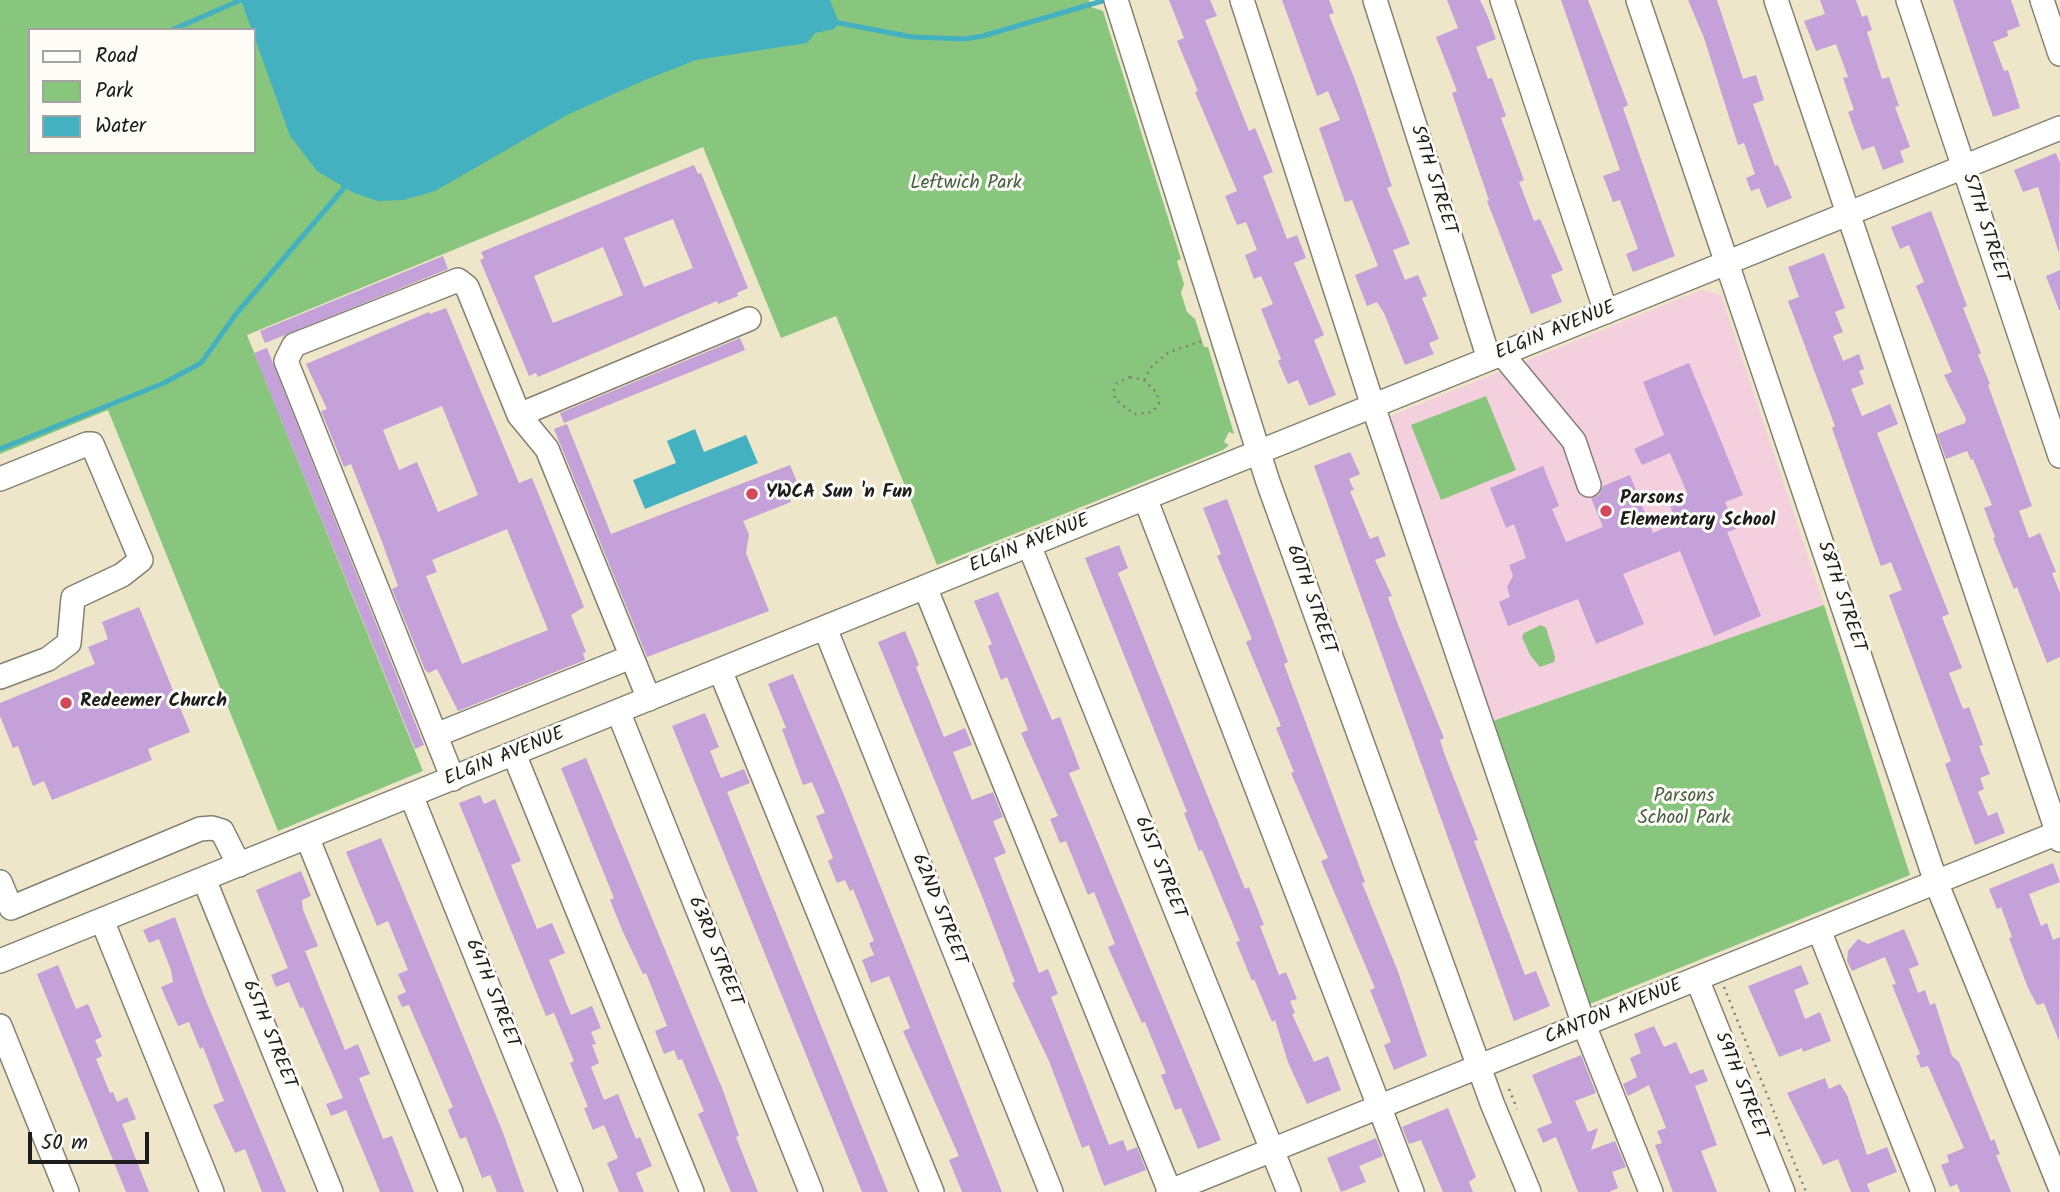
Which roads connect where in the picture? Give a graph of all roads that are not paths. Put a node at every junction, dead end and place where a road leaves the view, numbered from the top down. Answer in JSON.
{"nodes":[{"id":1,"x":1116,"y":0,"type":"edge"},
{"id":2,"x":1242,"y":0,"type":"edge"},
{"id":3,"x":1375,"y":0,"type":"edge"},
{"id":4,"x":1502,"y":0,"type":"edge"},
{"id":5,"x":1638,"y":0,"type":"edge"},
{"id":6,"x":1776,"y":0,"type":"edge"},
{"id":7,"x":1908,"y":0,"type":"edge"},
{"id":8,"x":2042,"y":0,"type":"edge"},
{"id":9,"x":2060,"y":54,"type":"edge"},
{"id":10,"x":2060,"y":128,"type":"edge"},
{"id":11,"x":1964,"y":167,"type":"junction"},
{"id":12,"x":1846,"y":214,"type":"junction"},
{"id":13,"x":1726,"y":263,"type":"junction"},
{"id":14,"x":1606,"y":312,"type":"junction"},
{"id":15,"x":749,"y":319,"type":"dead end"},
{"id":16,"x":1495,"y":357,"type":"junction"},
{"id":17,"x":1373,"y":406,"type":"junction"},
{"id":18,"x":519,"y":415,"type":"junction"},
{"id":19,"x":1258,"y":452,"type":"junction"},
{"id":20,"x":2060,"y":456,"type":"edge"},
{"id":21,"x":0,"y":479,"type":"edge"},
{"id":22,"x":1589,"y":485,"type":"dead end"},
{"id":23,"x":1145,"y":498,"type":"junction"},
{"id":24,"x":1030,"y":545,"type":"junction"},
{"id":25,"x":925,"y":587,"type":"junction"},
{"id":26,"x":825,"y":628,"type":"junction"},
{"id":27,"x":631,"y":657,"type":"junction"},
{"id":28,"x":720,"y":670,"type":"junction"},
{"id":29,"x":0,"y":677,"type":"edge"},
{"id":30,"x":649,"y":699,"type":"junction"},
{"id":31,"x":618,"y":711,"type":"junction"},
{"id":32,"x":436,"y":735,"type":"junction"},
{"id":33,"x":514,"y":754,"type":"junction"},
{"id":34,"x":453,"y":779,"type":"junction"},
{"id":35,"x":411,"y":795,"type":"junction"},
{"id":36,"x":2059,"y":835,"type":"edge"},
{"id":37,"x":307,"y":837,"type":"junction"},
{"id":38,"x":239,"y":865,"type":"junction"},
{"id":39,"x":204,"y":879,"type":"junction"},
{"id":40,"x":0,"y":882,"type":"edge"},
{"id":41,"x":1936,"y":882,"type":"junction"},
{"id":42,"x":102,"y":920,"type":"junction"},
{"id":43,"x":1819,"y":930,"type":"junction"},
{"id":44,"x":0,"y":961,"type":"edge"},
{"id":45,"x":1707,"y":975,"type":"junction"},
{"id":46,"x":1584,"y":1025,"type":"junction"},
{"id":47,"x":0,"y":1026,"type":"edge"},
{"id":48,"x":1479,"y":1067,"type":"junction"},
{"id":49,"x":1378,"y":1108,"type":"junction"},
{"id":50,"x":1273,"y":1150,"type":"junction"},
{"id":51,"x":2060,"y":1187,"type":"edge"},
{"id":52,"x":67,"y":1192,"type":"edge"},
{"id":53,"x":212,"y":1192,"type":"edge"},
{"id":54,"x":331,"y":1192,"type":"edge"},
{"id":55,"x":451,"y":1192,"type":"edge"},
{"id":56,"x":571,"y":1192,"type":"edge"},
{"id":57,"x":692,"y":1192,"type":"edge"},
{"id":58,"x":811,"y":1192,"type":"edge"},
{"id":59,"x":932,"y":1192,"type":"edge"},
{"id":60,"x":1051,"y":1192,"type":"edge"},
{"id":61,"x":1169,"y":1192,"type":"edge"},
{"id":62,"x":1290,"y":1192,"type":"edge"},
{"id":63,"x":1412,"y":1192,"type":"edge"},
{"id":64,"x":1529,"y":1192,"type":"edge"},
{"id":65,"x":1651,"y":1192,"type":"edge"},
{"id":66,"x":1783,"y":1192,"type":"edge"},
{"id":67,"x":1923,"y":1192,"type":"edge"}],
"edges":[{"from":1,"to":19,"type":"street","name":"60TH STREET"},
{"from":2,"to":17,"type":"street"},
{"from":3,"to":16,"type":"street","name":"59TH STREET"},
{"from":4,"to":14,"type":"street"},
{"from":5,"to":13,"type":"street","name":"58TH STREET"},
{"from":6,"to":12,"type":"street"},
{"from":7,"to":11,"type":"street","name":"57TH STREET"},
{"from":8,"to":9,"type":"street"},
{"from":10,"to":11,"type":"street","name":"ELGIN AVENUE"},
{"from":11,"to":12,"type":"street","name":"ELGIN AVENUE"},
{"from":11,"to":20,"type":"street","name":"57TH STREET"},
{"from":12,"to":13,"type":"street","name":"ELGIN AVENUE"},
{"from":12,"to":36,"type":"street"},
{"from":13,"to":14,"type":"street","name":"ELGIN AVENUE"},
{"from":13,"to":41,"type":"street","name":"58TH STREET"},
{"from":14,"to":16,"type":"street","name":"ELGIN AVENUE"},
{"from":15,"to":18,"type":"street"},
{"from":16,"to":17,"type":"street","name":"ELGIN AVENUE"},
{"from":16,"to":22,"type":"street"},
{"from":17,"to":19,"type":"street","name":"ELGIN AVENUE"},
{"from":17,"to":46,"type":"street"},
{"from":18,"to":27,"type":"street"},
{"from":18,"to":32,"type":"street"},
{"from":19,"to":23,"type":"street","name":"ELGIN AVENUE"},
{"from":19,"to":48,"type":"street","name":"60TH STREET"},
{"from":21,"to":29,"type":"street"},
{"from":23,"to":24,"type":"street","name":"ELGIN AVENUE"},
{"from":23,"to":49,"type":"street"},
{"from":24,"to":25,"type":"street","name":"ELGIN AVENUE"},
{"from":24,"to":50,"type":"street","name":"61ST STREET"},
{"from":25,"to":26,"type":"street","name":"ELGIN AVENUE"},
{"from":25,"to":61,"type":"street"},
{"from":26,"to":28,"type":"street","name":"ELGIN AVENUE"},
{"from":26,"to":60,"type":"street","name":"62ND STREET"},
{"from":27,"to":30,"type":"street"},
{"from":27,"to":32,"type":"street"},
{"from":28,"to":30,"type":"street","name":"ELGIN AVENUE"},
{"from":28,"to":59,"type":"street"},
{"from":30,"to":31,"type":"street","name":"ELGIN AVENUE"},
{"from":31,"to":33,"type":"street","name":"ELGIN AVENUE"},
{"from":31,"to":58,"type":"street","name":"63RD STREET"},
{"from":32,"to":34,"type":"street"},
{"from":33,"to":34,"type":"street","name":"ELGIN AVENUE"},
{"from":33,"to":57,"type":"street"},
{"from":34,"to":35,"type":"street","name":"ELGIN AVENUE"},
{"from":35,"to":37,"type":"street","name":"ELGIN AVENUE"},
{"from":35,"to":56,"type":"street","name":"64TH STREET"},
{"from":36,"to":41,"type":"street","name":"CANTON AVENUE"},
{"from":37,"to":38,"type":"street","name":"ELGIN AVENUE"},
{"from":37,"to":55,"type":"street"},
{"from":38,"to":39,"type":"street","name":"ELGIN AVENUE"},
{"from":38,"to":40,"type":"street"},
{"from":39,"to":42,"type":"street","name":"ELGIN AVENUE"},
{"from":39,"to":54,"type":"street","name":"65TH STREET"},
{"from":41,"to":43,"type":"street","name":"CANTON AVENUE"},
{"from":41,"to":51,"type":"street","name":"58TH STREET"},
{"from":42,"to":44,"type":"street","name":"ELGIN AVENUE"},
{"from":42,"to":53,"type":"street"},
{"from":43,"to":45,"type":"street","name":"CANTON AVENUE"},
{"from":43,"to":67,"type":"street"},
{"from":45,"to":46,"type":"street","name":"CANTON AVENUE"},
{"from":45,"to":66,"type":"street","name":"59TH STREET"},
{"from":46,"to":48,"type":"street","name":"CANTON AVENUE"},
{"from":46,"to":65,"type":"street"},
{"from":47,"to":52,"type":"street"},
{"from":48,"to":49,"type":"street","name":"CANTON AVENUE"},
{"from":48,"to":64,"type":"street","name":"60TH STREET"},
{"from":49,"to":50,"type":"street","name":"CANTON AVENUE"},
{"from":49,"to":63,"type":"street"},
{"from":50,"to":61,"type":"street","name":"CANTON AVENUE"},
{"from":50,"to":62,"type":"street","name":"61ST STREET"}]}
